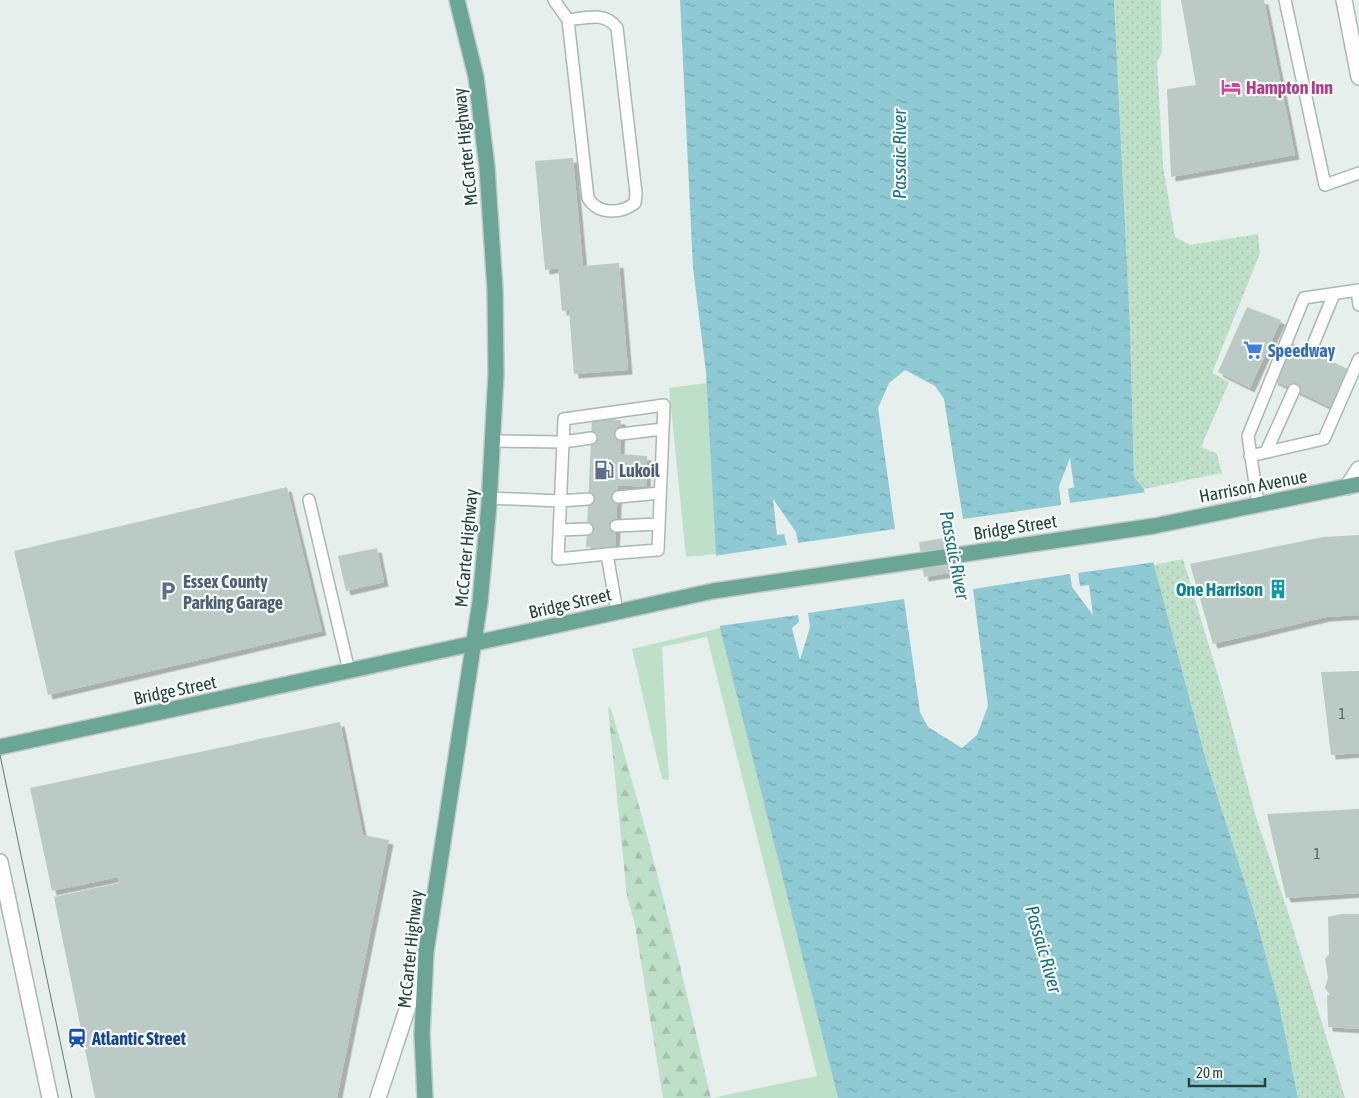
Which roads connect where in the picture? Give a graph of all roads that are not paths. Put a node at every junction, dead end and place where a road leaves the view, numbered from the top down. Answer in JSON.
{"nodes":[{"id":1,"x":457,"y":0,"type":"edge"},
{"id":2,"x":554,"y":0,"type":"edge"},
{"id":3,"x":1285,"y":0,"type":"edge"},
{"id":4,"x":1344,"y":0,"type":"edge"},
{"id":5,"x":568,"y":20,"type":"junction"},
{"id":6,"x":1359,"y":77,"type":"edge"},
{"id":7,"x":1359,"y":172,"type":"edge"},
{"id":8,"x":1358,"y":290,"type":"edge"},
{"id":9,"x":1334,"y":294,"type":"junction"},
{"id":10,"x":1359,"y":305,"type":"edge"},
{"id":11,"x":1310,"y":352,"type":"dead end"},
{"id":12,"x":1359,"y":359,"type":"edge"},
{"id":13,"x":1294,"y":390,"type":"dead end"},
{"id":14,"x":663,"y":429,"type":"junction"},
{"id":15,"x":621,"y":434,"type":"dead end"},
{"id":16,"x":591,"y":438,"type":"dead end"},
{"id":17,"x":493,"y":441,"type":"junction"},
{"id":18,"x":563,"y":442,"type":"junction"},
{"id":19,"x":1266,"y":452,"type":"junction"},
{"id":20,"x":1250,"y":456,"type":"junction"},
{"id":21,"x":1359,"y":469,"type":"edge"},
{"id":22,"x":1353,"y":485,"type":"edge"},
{"id":23,"x":660,"y":493,"type":"junction"},
{"id":24,"x":618,"y":497,"type":"dead end"},
{"id":25,"x":489,"y":498,"type":"junction"},
{"id":26,"x":588,"y":499,"type":"dead end"},
{"id":27,"x":309,"y":500,"type":"dead end"},
{"id":28,"x":560,"y":501,"type":"junction"},
{"id":29,"x":1258,"y":504,"type":"junction"},
{"id":30,"x":658,"y":524,"type":"junction"},
{"id":31,"x":616,"y":526,"type":"dead end"},
{"id":32,"x":1154,"y":526,"type":"joint"},
{"id":33,"x":586,"y":529,"type":"dead end"},
{"id":34,"x":559,"y":530,"type":"junction"},
{"id":35,"x":606,"y":554,"type":"junction"},
{"id":36,"x":617,"y":612,"type":"junction"},
{"id":37,"x":474,"y":644,"type":"junction"},
{"id":38,"x":349,"y":671,"type":"junction"},
{"id":39,"x":0,"y":747,"type":"edge"},
{"id":40,"x":0,"y":862,"type":"edge"},
{"id":41,"x":426,"y":952,"type":"junction"},
{"id":42,"x":50,"y":1098,"type":"edge"},
{"id":43,"x":378,"y":1098,"type":"edge"},
{"id":44,"x":425,"y":1098,"type":"edge"}],
"edges":[{"from":1,"to":17,"type":"main road","name":"McCarter Highway"},
{"from":2,"to":5,"type":"lane"},
{"from":3,"to":7,"type":"lane"},
{"from":4,"to":6,"type":"street"},
{"from":5,"to":5,"type":"lane"},
{"from":8,"to":9,"type":"lane"},
{"from":8,"to":10,"type":"lane"},
{"from":9,"to":11,"type":"lane"},
{"from":9,"to":20,"type":"lane"},
{"from":12,"to":19,"type":"lane"},
{"from":13,"to":19,"type":"lane"},
{"from":14,"to":15,"type":"lane"},
{"from":14,"to":18,"type":"lane"},
{"from":14,"to":23,"type":"lane"},
{"from":16,"to":18,"type":"lane"},
{"from":17,"to":18,"type":"lane"},
{"from":17,"to":25,"type":"main road","name":"McCarter Highway"},
{"from":18,"to":28,"type":"lane"},
{"from":19,"to":20,"type":"lane"},
{"from":20,"to":29,"type":"lane"},
{"from":21,"to":22,"type":"street"},
{"from":22,"to":29,"type":"main road","name":"Harrison Avenue"},
{"from":23,"to":24,"type":"lane"},
{"from":23,"to":30,"type":"lane"},
{"from":25,"to":28,"type":"lane"},
{"from":25,"to":37,"type":"main road","name":"McCarter Highway"},
{"from":26,"to":28,"type":"lane"},
{"from":27,"to":38,"type":"lane"},
{"from":28,"to":34,"type":"lane"},
{"from":29,"to":32,"type":"main road","name":"Harrison Avenue"},
{"from":30,"to":31,"type":"lane"},
{"from":30,"to":35,"type":"lane"},
{"from":32,"to":36,"type":"main road","name":"Bridge Street"},
{"from":33,"to":34,"type":"lane"},
{"from":34,"to":35,"type":"lane"},
{"from":35,"to":36,"type":"lane"},
{"from":36,"to":37,"type":"main road","name":"Bridge Street"},
{"from":37,"to":38,"type":"main road","name":"Bridge Street"},
{"from":37,"to":41,"type":"main road","name":"McCarter Highway"},
{"from":38,"to":39,"type":"main road","name":"Bridge Street"},
{"from":40,"to":42,"type":"street"},
{"from":41,"to":43,"type":"street"},
{"from":41,"to":44,"type":"main road","name":"McCarter Highway"}]}
